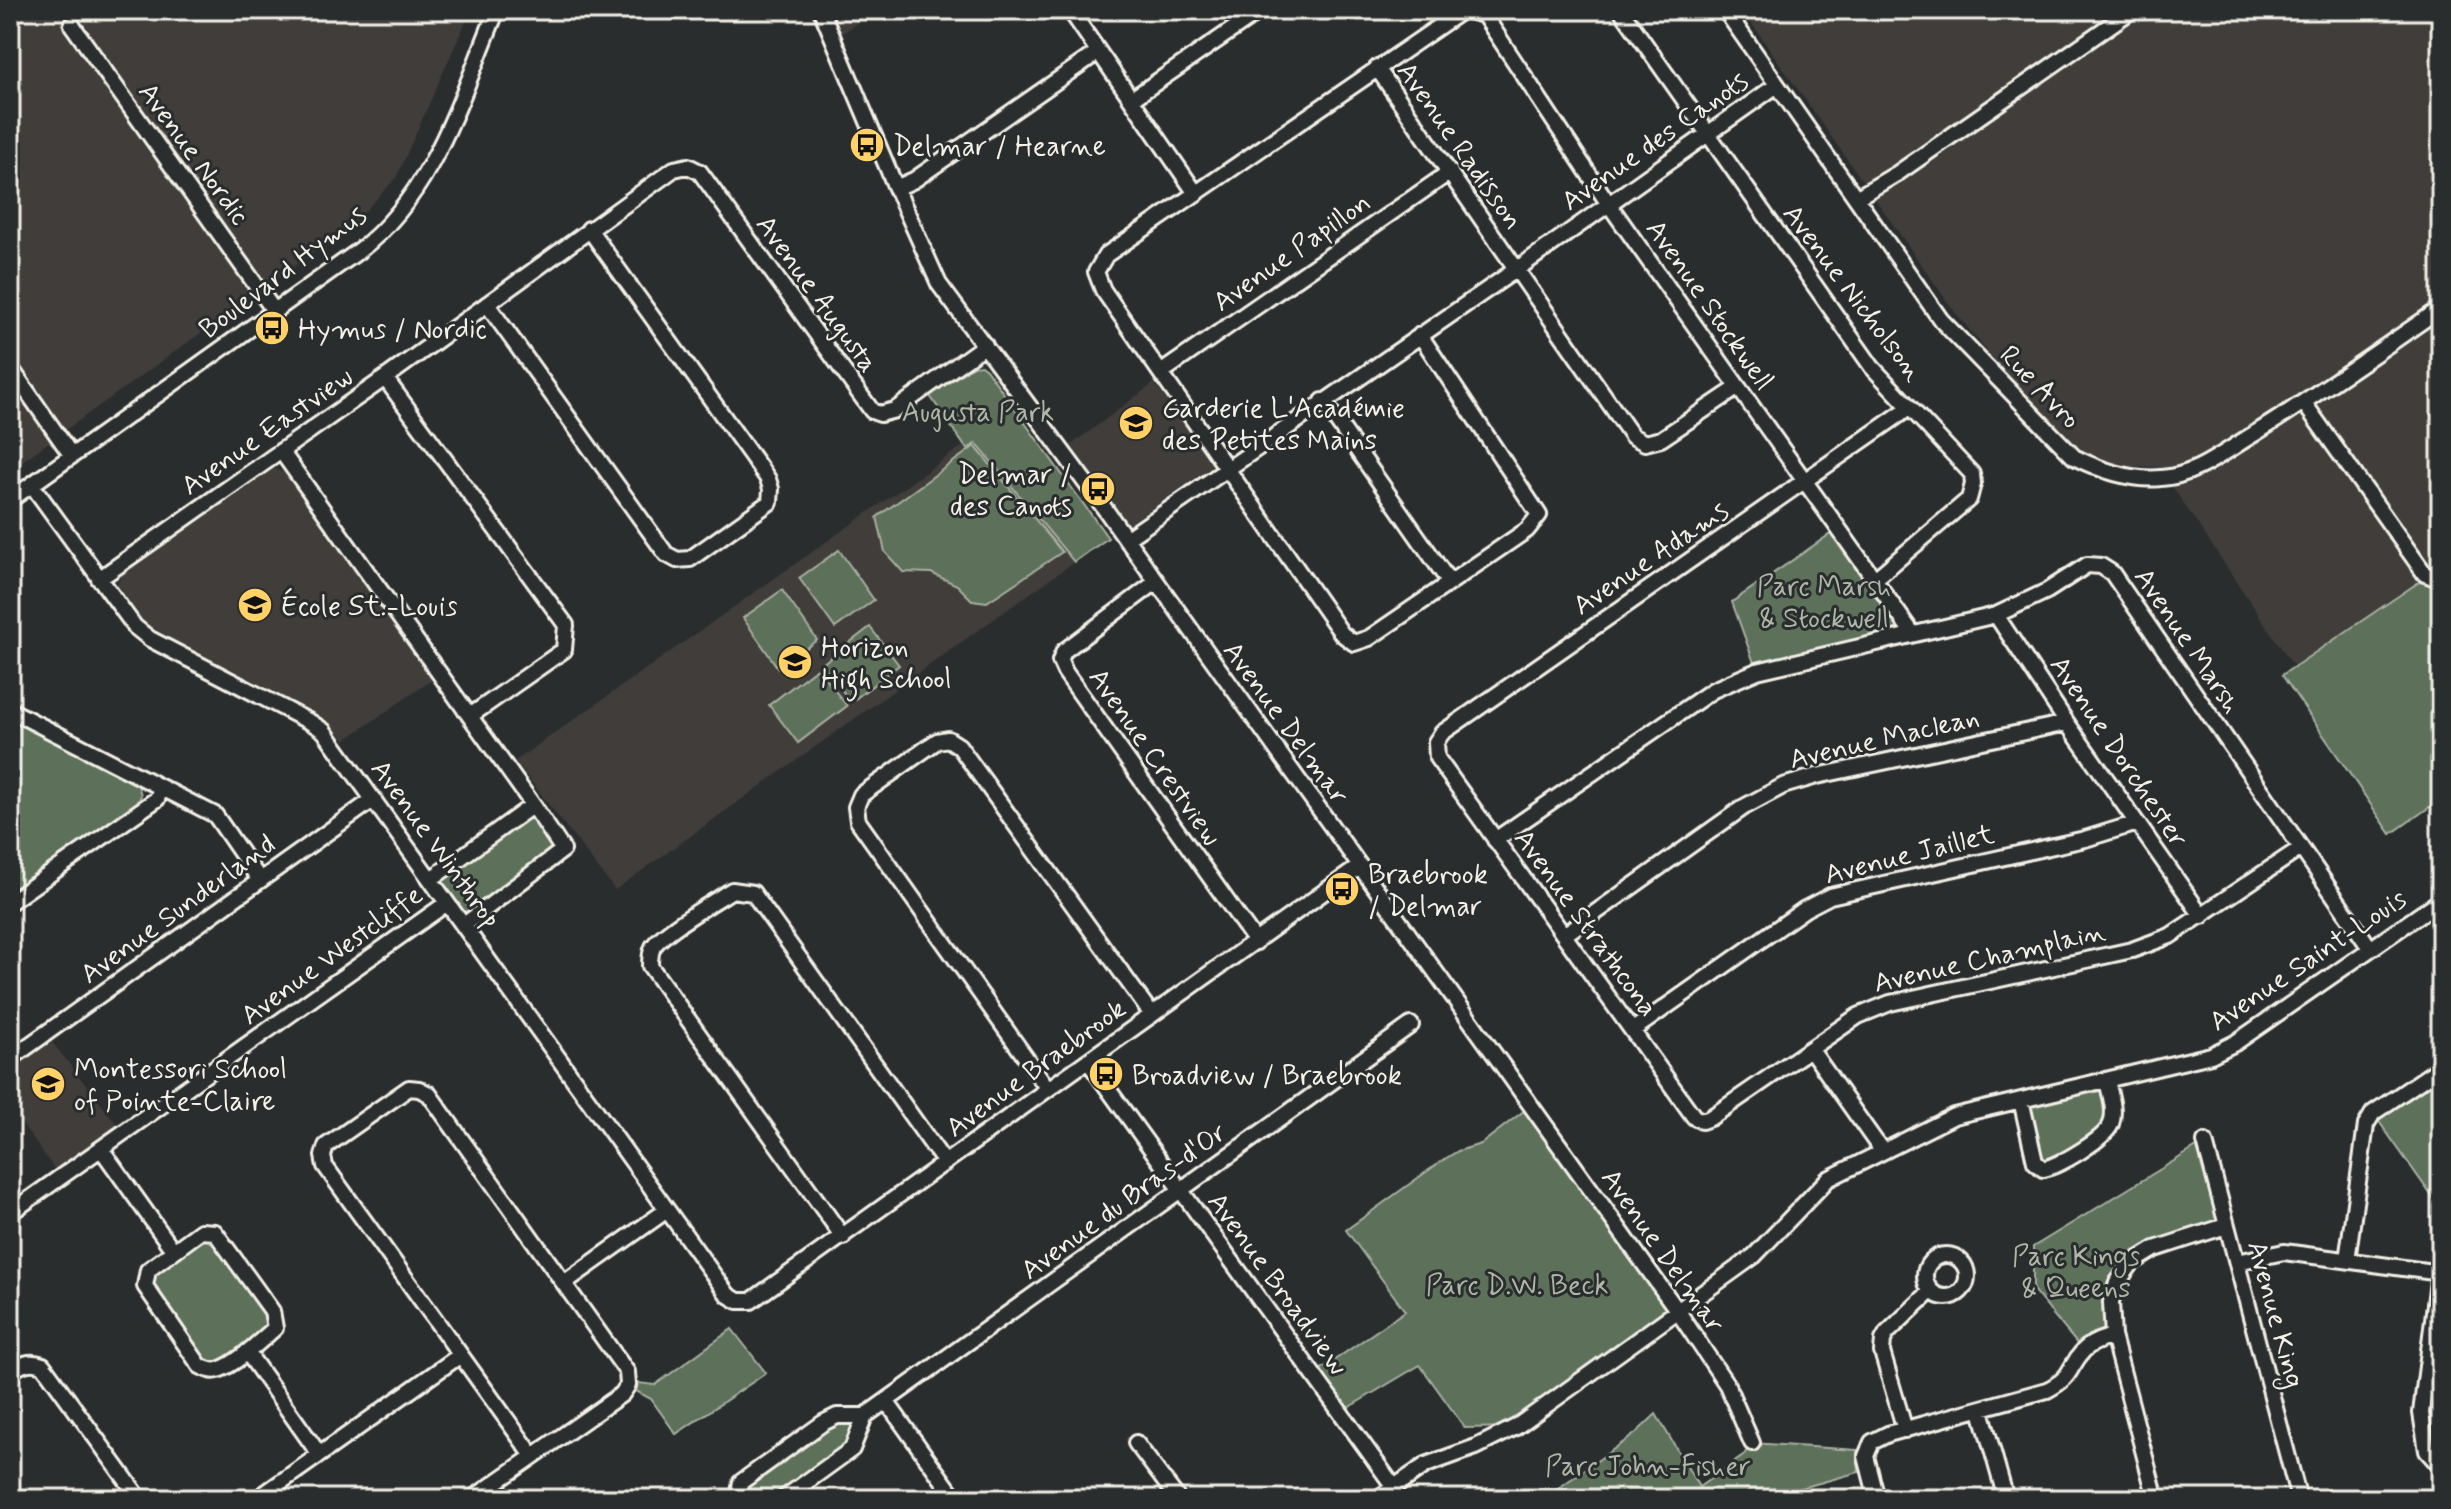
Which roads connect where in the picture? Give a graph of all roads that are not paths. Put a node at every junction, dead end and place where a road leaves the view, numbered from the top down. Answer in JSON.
{"nodes":[{"id":1,"x":497,"y":10,"type":"edge"},
{"id":2,"x":821,"y":10,"type":"edge"},
{"id":3,"x":1070,"y":10,"type":"edge"},
{"id":4,"x":1261,"y":10,"type":"edge"},
{"id":5,"x":1464,"y":10,"type":"edge"},
{"id":6,"x":1621,"y":10,"type":"edge"},
{"id":7,"x":1725,"y":10,"type":"edge"},
{"id":8,"x":2132,"y":10,"type":"edge"},
{"id":9,"x":72,"y":25,"type":"dead end"},
{"id":10,"x":1098,"y":52,"type":"junction"},
{"id":11,"x":1377,"y":68,"type":"junction"},
{"id":12,"x":1777,"y":85,"type":"junction"},
{"id":13,"x":1132,"y":99,"type":"junction"},
{"id":14,"x":1708,"y":134,"type":"junction"},
{"id":15,"x":700,"y":172,"type":"joint"},
{"id":16,"x":1450,"y":172,"type":"junction"},
{"id":17,"x":896,"y":188,"type":"junction"},
{"id":18,"x":1195,"y":192,"type":"junction"},
{"id":19,"x":1856,"y":198,"type":"junction"},
{"id":20,"x":1608,"y":203,"type":"junction"},
{"id":21,"x":589,"y":229,"type":"junction"},
{"id":22,"x":1517,"y":269,"type":"junction"},
{"id":23,"x":487,"y":304,"type":"junction"},
{"id":24,"x":2441,"y":308,"type":"edge"},
{"id":25,"x":275,"y":312,"type":"junction"},
{"id":26,"x":1420,"y":335,"type":"junction"},
{"id":27,"x":985,"y":345,"type":"junction"},
{"id":28,"x":10,"y":367,"type":"edge"},
{"id":29,"x":1162,"y":372,"type":"junction"},
{"id":30,"x":385,"y":378,"type":"junction"},
{"id":31,"x":1737,"y":388,"type":"junction"},
{"id":32,"x":1323,"y":401,"type":"junction"},
{"id":33,"x":2304,"y":403,"type":"junction"},
{"id":34,"x":1909,"y":408,"type":"junction"},
{"id":35,"x":281,"y":451,"type":"junction"},
{"id":36,"x":72,"y":456,"type":"junction"},
{"id":37,"x":1228,"y":467,"type":"junction"},
{"id":38,"x":1807,"y":481,"type":"junction"},
{"id":39,"x":32,"y":485,"type":"junction"},
{"id":40,"x":10,"y":500,"type":"edge"},
{"id":41,"x":1126,"y":539,"type":"junction"},
{"id":42,"x":99,"y":579,"type":"junction"},
{"id":43,"x":1875,"y":579,"type":"junction"},
{"id":44,"x":2441,"y":580,"type":"edge"},
{"id":45,"x":1156,"y":582,"type":"junction"},
{"id":46,"x":1450,"y":583,"type":"junction"},
{"id":47,"x":1996,"y":615,"type":"junction"},
{"id":48,"x":1913,"y":634,"type":"junction"},
{"id":49,"x":10,"y":710,"type":"edge"},
{"id":50,"x":470,"y":716,"type":"junction"},
{"id":51,"x":2067,"y":723,"type":"junction"},
{"id":52,"x":1437,"y":758,"type":"joint"},
{"id":53,"x":161,"y":788,"type":"junction"},
{"id":54,"x":374,"y":799,"type":"junction"},
{"id":55,"x":533,"y":805,"type":"junction"},
{"id":56,"x":2137,"y":823,"type":"junction"},
{"id":57,"x":1495,"y":840,"type":"junction"},
{"id":58,"x":2301,"y":848,"type":"junction"},
{"id":59,"x":1359,"y":867,"type":"junction"},
{"id":60,"x":259,"y":879,"type":"junction"},
{"id":61,"x":431,"y":879,"type":"junction"},
{"id":62,"x":2441,"y":900,"type":"edge"},
{"id":63,"x":10,"y":902,"type":"edge"},
{"id":64,"x":447,"y":903,"type":"junction"},
{"id":65,"x":2202,"y":916,"type":"junction"},
{"id":66,"x":464,"y":925,"type":"junction"},
{"id":67,"x":1564,"y":935,"type":"junction"},
{"id":68,"x":1256,"y":942,"type":"junction"},
{"id":69,"x":2370,"y":948,"type":"junction"},
{"id":70,"x":1152,"y":1015,"type":"junction"},
{"id":71,"x":1411,"y":1025,"type":"dead end"},
{"id":72,"x":1633,"y":1030,"type":"junction"},
{"id":73,"x":1811,"y":1050,"type":"junction"},
{"id":74,"x":10,"y":1059,"type":"edge"},
{"id":75,"x":1088,"y":1061,"type":"junction"},
{"id":76,"x":2441,"y":1067,"type":"edge"},
{"id":77,"x":2107,"y":1081,"type":"junction"},
{"id":78,"x":1048,"y":1089,"type":"junction"},
{"id":79,"x":2021,"y":1100,"type":"junction"},
{"id":80,"x":1694,"y":1117,"type":"joint"},
{"id":81,"x":2205,"y":1142,"type":"dead end"},
{"id":82,"x":102,"y":1150,"type":"junction"},
{"id":83,"x":1882,"y":1151,"type":"junction"},
{"id":84,"x":945,"y":1163,"type":"junction"},
{"id":85,"x":1180,"y":1191,"type":"junction"},
{"id":86,"x":667,"y":1210,"type":"junction"},
{"id":87,"x":10,"y":1213,"type":"edge"},
{"id":88,"x":2226,"y":1226,"type":"junction"},
{"id":89,"x":843,"y":1237,"type":"junction"},
{"id":90,"x":173,"y":1250,"type":"junction"},
{"id":91,"x":2347,"y":1260,"type":"junction"},
{"id":92,"x":2237,"y":1262,"type":"junction"},
{"id":93,"x":2440,"y":1273,"type":"edge"},
{"id":94,"x":564,"y":1283,"type":"junction"},
{"id":95,"x":1931,"y":1291,"type":"dead end"},
{"id":96,"x":738,"y":1301,"type":"joint"},
{"id":97,"x":1677,"y":1310,"type":"junction"},
{"id":98,"x":2113,"y":1336,"type":"junction"},
{"id":99,"x":247,"y":1352,"type":"junction"},
{"id":100,"x":459,"y":1356,"type":"junction"},
{"id":101,"x":10,"y":1372,"type":"edge"},
{"id":102,"x":886,"y":1401,"type":"junction"},
{"id":103,"x":1981,"y":1410,"type":"junction"},
{"id":104,"x":865,"y":1416,"type":"junction"},
{"id":105,"x":1905,"y":1430,"type":"junction"},
{"id":106,"x":1136,"y":1443,"type":"dead end"},
{"id":107,"x":1752,"y":1443,"type":"dead end"},
{"id":108,"x":319,"y":1454,"type":"junction"},
{"id":109,"x":533,"y":1456,"type":"junction"},
{"id":110,"x":2441,"y":1460,"type":"edge"},
{"id":111,"x":1396,"y":1493,"type":"edge"},
{"id":112,"x":140,"y":1499,"type":"edge"},
{"id":113,"x":257,"y":1499,"type":"edge"},
{"id":114,"x":472,"y":1499,"type":"edge"},
{"id":115,"x":738,"y":1499,"type":"edge"},
{"id":116,"x":783,"y":1499,"type":"edge"},
{"id":117,"x":956,"y":1499,"type":"edge"},
{"id":118,"x":1178,"y":1499,"type":"edge"},
{"id":119,"x":1377,"y":1499,"type":"edge"},
{"id":120,"x":1877,"y":1499,"type":"edge"},
{"id":121,"x":2006,"y":1499,"type":"edge"},
{"id":122,"x":2156,"y":1499,"type":"edge"},
{"id":123,"x":2299,"y":1499,"type":"edge"}],
"edges":[{"from":1,"to":25,"type":"street","name":"Boulevard Hymus"},
{"from":2,"to":17,"type":"street","name":"Avenue Delmar"},
{"from":3,"to":10,"type":"street"},
{"from":4,"to":13,"type":"street"},
{"from":5,"to":11,"type":"street","name":"Avenue Stockwell"},
{"from":5,"to":20,"type":"street","name":"Avenue Stockwell"},
{"from":6,"to":14,"type":"street","name":"Avenue Nicholson"},
{"from":7,"to":12,"type":"street","name":"Rue Avro"},
{"from":8,"to":19,"type":"street"},
{"from":9,"to":25,"type":"street","name":"Avenue Nordic"},
{"from":10,"to":13,"type":"street"},
{"from":10,"to":17,"type":"street"},
{"from":11,"to":16,"type":"street","name":"Avenue Radisson"},
{"from":11,"to":18,"type":"street","name":"Avenue Radisson"},
{"from":12,"to":14,"type":"street","name":"Avenue des Canots"},
{"from":12,"to":19,"type":"street","name":"Rue Avro"},
{"from":13,"to":18,"type":"street"},
{"from":14,"to":20,"type":"street","name":"Avenue des Canots"},
{"from":14,"to":34,"type":"street","name":"Avenue Nicholson"},
{"from":15,"to":21,"type":"street","name":"Avenue Eastview"},
{"from":15,"to":27,"type":"street","name":"Avenue Augusta"},
{"from":16,"to":22,"type":"street","name":"Avenue Radisson"},
{"from":16,"to":29,"type":"street","name":"Avenue Papillon"},
{"from":17,"to":27,"type":"street","name":"Avenue Delmar"},
{"from":18,"to":29,"type":"street","name":"Avenue Radisson"},
{"from":19,"to":33,"type":"street","name":"Rue Avro"},
{"from":20,"to":22,"type":"street","name":"Avenue des Canots"},
{"from":20,"to":31,"type":"street","name":"Avenue Stockwell"},
{"from":21,"to":23,"type":"street","name":"Avenue Eastview"},
{"from":21,"to":23,"type":"street"},
{"from":22,"to":26,"type":"street","name":"Avenue des Canots"},
{"from":22,"to":31,"type":"street","name":"Avenue Radisson"},
{"from":23,"to":30,"type":"street","name":"Avenue Eastview"},
{"from":24,"to":33,"type":"street","name":"Rue Avro"},
{"from":25,"to":36,"type":"street","name":"Boulevard Hymus"},
{"from":26,"to":32,"type":"street","name":"Avenue des Canots"},
{"from":26,"to":46,"type":"street"},
{"from":27,"to":41,"type":"street","name":"Avenue Delmar"},
{"from":28,"to":36,"type":"street"},
{"from":29,"to":37,"type":"street"},
{"from":30,"to":35,"type":"street","name":"Avenue Eastview"},
{"from":30,"to":50,"type":"street"},
{"from":31,"to":38,"type":"street","name":"Avenue Stockwell"},
{"from":32,"to":37,"type":"street","name":"Avenue des Canots"},
{"from":32,"to":46,"type":"street"},
{"from":33,"to":44,"type":"street"},
{"from":34,"to":38,"type":"street","name":"Avenue Adams"},
{"from":34,"to":43,"type":"street","name":"Avenue Nicholson"},
{"from":35,"to":42,"type":"street","name":"Avenue Eastview"},
{"from":35,"to":50,"type":"street"},
{"from":36,"to":39,"type":"street","name":"Boulevard Hymus"},
{"from":37,"to":41,"type":"street","name":"Avenue des Canots"},
{"from":37,"to":46,"type":"street"},
{"from":38,"to":43,"type":"street","name":"Avenue Stockwell"},
{"from":38,"to":52,"type":"street","name":"Avenue Adams"},
{"from":39,"to":40,"type":"street","name":"Boulevard Hymus"},
{"from":39,"to":42,"type":"street","name":"Avenue Winthrop"},
{"from":41,"to":45,"type":"street","name":"Avenue Delmar"},
{"from":42,"to":54,"type":"street","name":"Avenue Winthrop"},
{"from":43,"to":48,"type":"street","name":"Avenue Stockwell"},
{"from":45,"to":59,"type":"street","name":"Avenue Delmar"},
{"from":45,"to":68,"type":"street","name":"Avenue Crestview"},
{"from":47,"to":48,"type":"street","name":"Avenue Marsh"},
{"from":47,"to":51,"type":"street","name":"Avenue Dorchester"},
{"from":47,"to":58,"type":"street","name":"Avenue Marsh"},
{"from":48,"to":57,"type":"street","name":"Avenue Marsh"},
{"from":49,"to":53,"type":"street"},
{"from":50,"to":55,"type":"street"},
{"from":51,"to":56,"type":"street","name":"Avenue Dorchester"},
{"from":51,"to":67,"type":"street","name":"Avenue Maclean"},
{"from":52,"to":57,"type":"street","name":"Avenue Strathcona"},
{"from":53,"to":60,"type":"street"},
{"from":53,"to":63,"type":"street"},
{"from":54,"to":60,"type":"street","name":"Avenue Sunderland"},
{"from":54,"to":61,"type":"street","name":"Avenue Winthrop"},
{"from":55,"to":61,"type":"street"},
{"from":55,"to":66,"type":"street"},
{"from":56,"to":65,"type":"street","name":"Avenue Dorchester"},
{"from":56,"to":72,"type":"street","name":"Avenue Jaillet"},
{"from":57,"to":67,"type":"street","name":"Avenue Strathcona"},
{"from":58,"to":65,"type":"street","name":"Avenue Champlain"},
{"from":58,"to":69,"type":"street","name":"Avenue Marsh"},
{"from":59,"to":68,"type":"street","name":"Avenue Braebrook"},
{"from":59,"to":97,"type":"street","name":"Avenue Delmar"},
{"from":60,"to":74,"type":"street","name":"Avenue Sunderland"},
{"from":61,"to":64,"type":"street","name":"Avenue Winthrop"},
{"from":62,"to":69,"type":"street","name":"Avenue Saint-Louis"},
{"from":64,"to":66,"type":"street","name":"Avenue Winthrop"},
{"from":64,"to":82,"type":"street","name":"Avenue Westcliffe"},
{"from":65,"to":73,"type":"street","name":"Avenue Champlain"},
{"from":66,"to":86,"type":"street","name":"Avenue Winthrop"},
{"from":67,"to":72,"type":"street","name":"Avenue Strathcona"},
{"from":68,"to":70,"type":"street","name":"Avenue Braebrook"},
{"from":69,"to":77,"type":"street","name":"Avenue Saint-Louis"},
{"from":70,"to":75,"type":"street","name":"Avenue Braebrook"},
{"from":70,"to":78,"type":"street"},
{"from":71,"to":85,"type":"street","name":"Avenue du Bras-d'Or"},
{"from":72,"to":80,"type":"street","name":"Avenue Strathcona"},
{"from":73,"to":80,"type":"street","name":"Avenue Champlain"},
{"from":73,"to":83,"type":"street"},
{"from":75,"to":78,"type":"street","name":"Avenue Braebrook"},
{"from":75,"to":85,"type":"street","name":"Avenue Broadview"},
{"from":76,"to":91,"type":"street"},
{"from":77,"to":79,"type":"street","name":"Avenue Saint-Louis"},
{"from":77,"to":79,"type":"street"},
{"from":78,"to":84,"type":"street","name":"Avenue Braebrook"},
{"from":79,"to":83,"type":"street","name":"Avenue Saint-Louis"},
{"from":81,"to":88,"type":"street","name":"Avenue King"},
{"from":82,"to":87,"type":"street","name":"Avenue Westcliffe"},
{"from":82,"to":90,"type":"street"},
{"from":83,"to":97,"type":"street","name":"Avenue Saint-Louis"},
{"from":84,"to":89,"type":"street","name":"Avenue Braebrook"},
{"from":84,"to":89,"type":"street"},
{"from":85,"to":102,"type":"street","name":"Avenue du Bras-d'Or"},
{"from":85,"to":111,"type":"street","name":"Avenue Broadview"},
{"from":86,"to":94,"type":"street"},
{"from":86,"to":96,"type":"street","name":"Avenue Winthrop"},
{"from":88,"to":92,"type":"street","name":"Avenue King"},
{"from":88,"to":98,"type":"street"},
{"from":89,"to":96,"type":"street","name":"Avenue Braebrook"},
{"from":90,"to":99,"type":"street"},
{"from":90,"to":99,"type":"street"},
{"from":91,"to":92,"type":"street"},
{"from":91,"to":93,"type":"street"},
{"from":92,"to":123,"type":"street","name":"Avenue King"},
{"from":93,"to":110,"type":"street"},
{"from":94,"to":100,"type":"street"},
{"from":94,"to":109,"type":"street"},
{"from":95,"to":105,"type":"street"},
{"from":97,"to":107,"type":"street","name":"Avenue Delmar"},
{"from":97,"to":111,"type":"street","name":"Avenue Saint-Louis"},
{"from":98,"to":103,"type":"street"},
{"from":98,"to":122,"type":"street"},
{"from":99,"to":108,"type":"street"},
{"from":100,"to":108,"type":"street"},
{"from":100,"to":109,"type":"street"},
{"from":101,"to":112,"type":"street"},
{"from":102,"to":104,"type":"street","name":"Avenue du Bras-d'Or"},
{"from":102,"to":117,"type":"street"},
{"from":103,"to":105,"type":"street"},
{"from":103,"to":121,"type":"street"},
{"from":104,"to":115,"type":"street","name":"Avenue du Bras-d'Or"},
{"from":104,"to":116,"type":"street","name":"Avenue du Bras-d'Or"},
{"from":105,"to":120,"type":"street"},
{"from":106,"to":118,"type":"street"},
{"from":108,"to":113,"type":"street"},
{"from":109,"to":114,"type":"street"},
{"from":111,"to":119,"type":"street","name":"Avenue Saint-Louis"}]}
